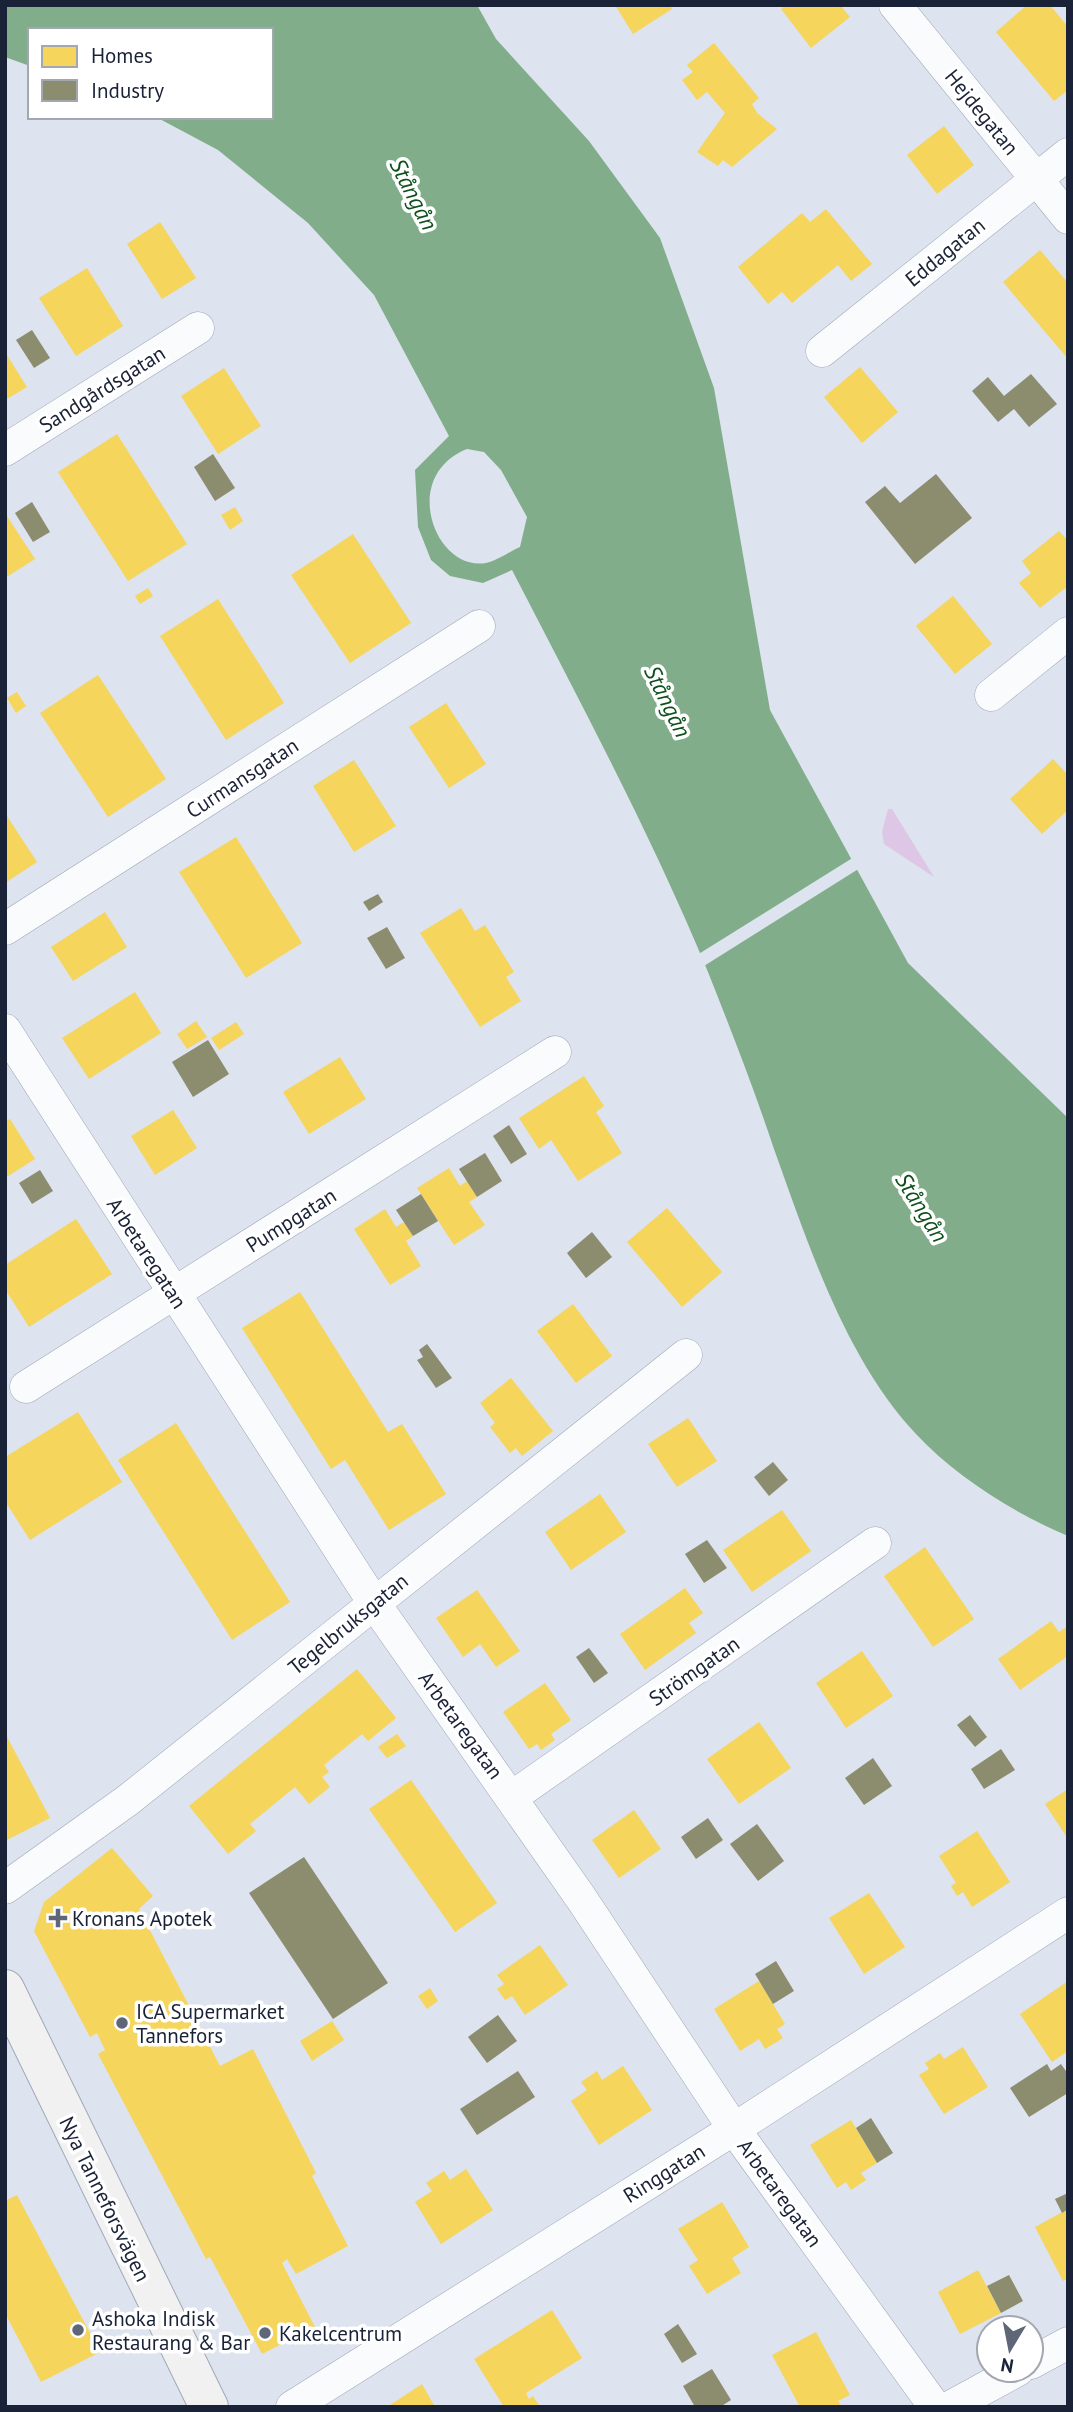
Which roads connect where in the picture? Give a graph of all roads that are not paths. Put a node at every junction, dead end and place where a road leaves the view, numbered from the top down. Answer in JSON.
{"nodes":[{"id":1,"x":895,"y":5,"type":"edge"},
{"id":2,"x":1068,"y":154,"type":"edge"},
{"id":3,"x":1036,"y":179,"type":"junction"},
{"id":4,"x":1068,"y":218,"type":"edge"},
{"id":5,"x":198,"y":328,"type":"dead end"},
{"id":6,"x":822,"y":351,"type":"dead end"},
{"id":7,"x":5,"y":450,"type":"edge"},
{"id":8,"x":479,"y":626,"type":"dead end"},
{"id":9,"x":1068,"y":633,"type":"edge"},
{"id":10,"x":991,"y":695,"type":"dead end"},
{"id":11,"x":5,"y":929,"type":"edge"},
{"id":12,"x":5,"y":1030,"type":"edge"},
{"id":13,"x":555,"y":1052,"type":"dead end"},
{"id":14,"x":174,"y":1295,"type":"junction"},
{"id":15,"x":686,"y":1355,"type":"dead end"},
{"id":16,"x":26,"y":1387,"type":"dead end"},
{"id":17,"x":875,"y":1543,"type":"dead end"},
{"id":18,"x":374,"y":1603,"type":"junction"},
{"id":19,"x":512,"y":1797,"type":"junction"},
{"id":20,"x":5,"y":1888,"type":"edge"},
{"id":21,"x":1068,"y":1913,"type":"edge"},
{"id":22,"x":5,"y":1989,"type":"edge"},
{"id":23,"x":734,"y":2129,"type":"junction"},
{"id":24,"x":1068,"y":2343,"type":"edge"},
{"id":25,"x":1045,"y":2355,"type":"edge"},
{"id":26,"x":992,"y":2384,"type":"edge"},
{"id":27,"x":209,"y":2407,"type":"edge"},
{"id":28,"x":292,"y":2407,"type":"edge"},
{"id":29,"x":935,"y":2407,"type":"edge"},
{"id":30,"x":950,"y":2407,"type":"edge"}],
"edges":[{"from":1,"to":3,"type":"street","name":"Hejdegatan"},
{"from":2,"to":3,"type":"street","name":"Eddagatan"},
{"from":3,"to":4,"type":"street","name":"Hejdegatan"},
{"from":3,"to":6,"type":"street","name":"Eddagatan"},
{"from":5,"to":7,"type":"street","name":"Sandgårdsgatan"},
{"from":8,"to":11,"type":"street","name":"Curmansgatan"},
{"from":9,"to":10,"type":"street"},
{"from":12,"to":14,"type":"street","name":"Arbetaregatan"},
{"from":13,"to":14,"type":"street","name":"Pumpgatan"},
{"from":14,"to":16,"type":"street","name":"Pumpgatan"},
{"from":14,"to":18,"type":"street","name":"Arbetaregatan"},
{"from":15,"to":18,"type":"street","name":"Tegelbruksgatan"},
{"from":17,"to":19,"type":"street","name":"Strömgatan"},
{"from":18,"to":19,"type":"street","name":"Arbetaregatan"},
{"from":18,"to":20,"type":"street","name":"Tegelbruksgatan"},
{"from":19,"to":23,"type":"street","name":"Arbetaregatan"},
{"from":21,"to":23,"type":"street","name":"Ringgatan"},
{"from":22,"to":27,"type":"main road","name":"Nya Tanneforsvägen"},
{"from":23,"to":28,"type":"street","name":"Ringgatan"},
{"from":23,"to":29,"type":"street","name":"Arbetaregatan"},
{"from":24,"to":25,"type":"street"},
{"from":26,"to":30,"type":"street"}]}
